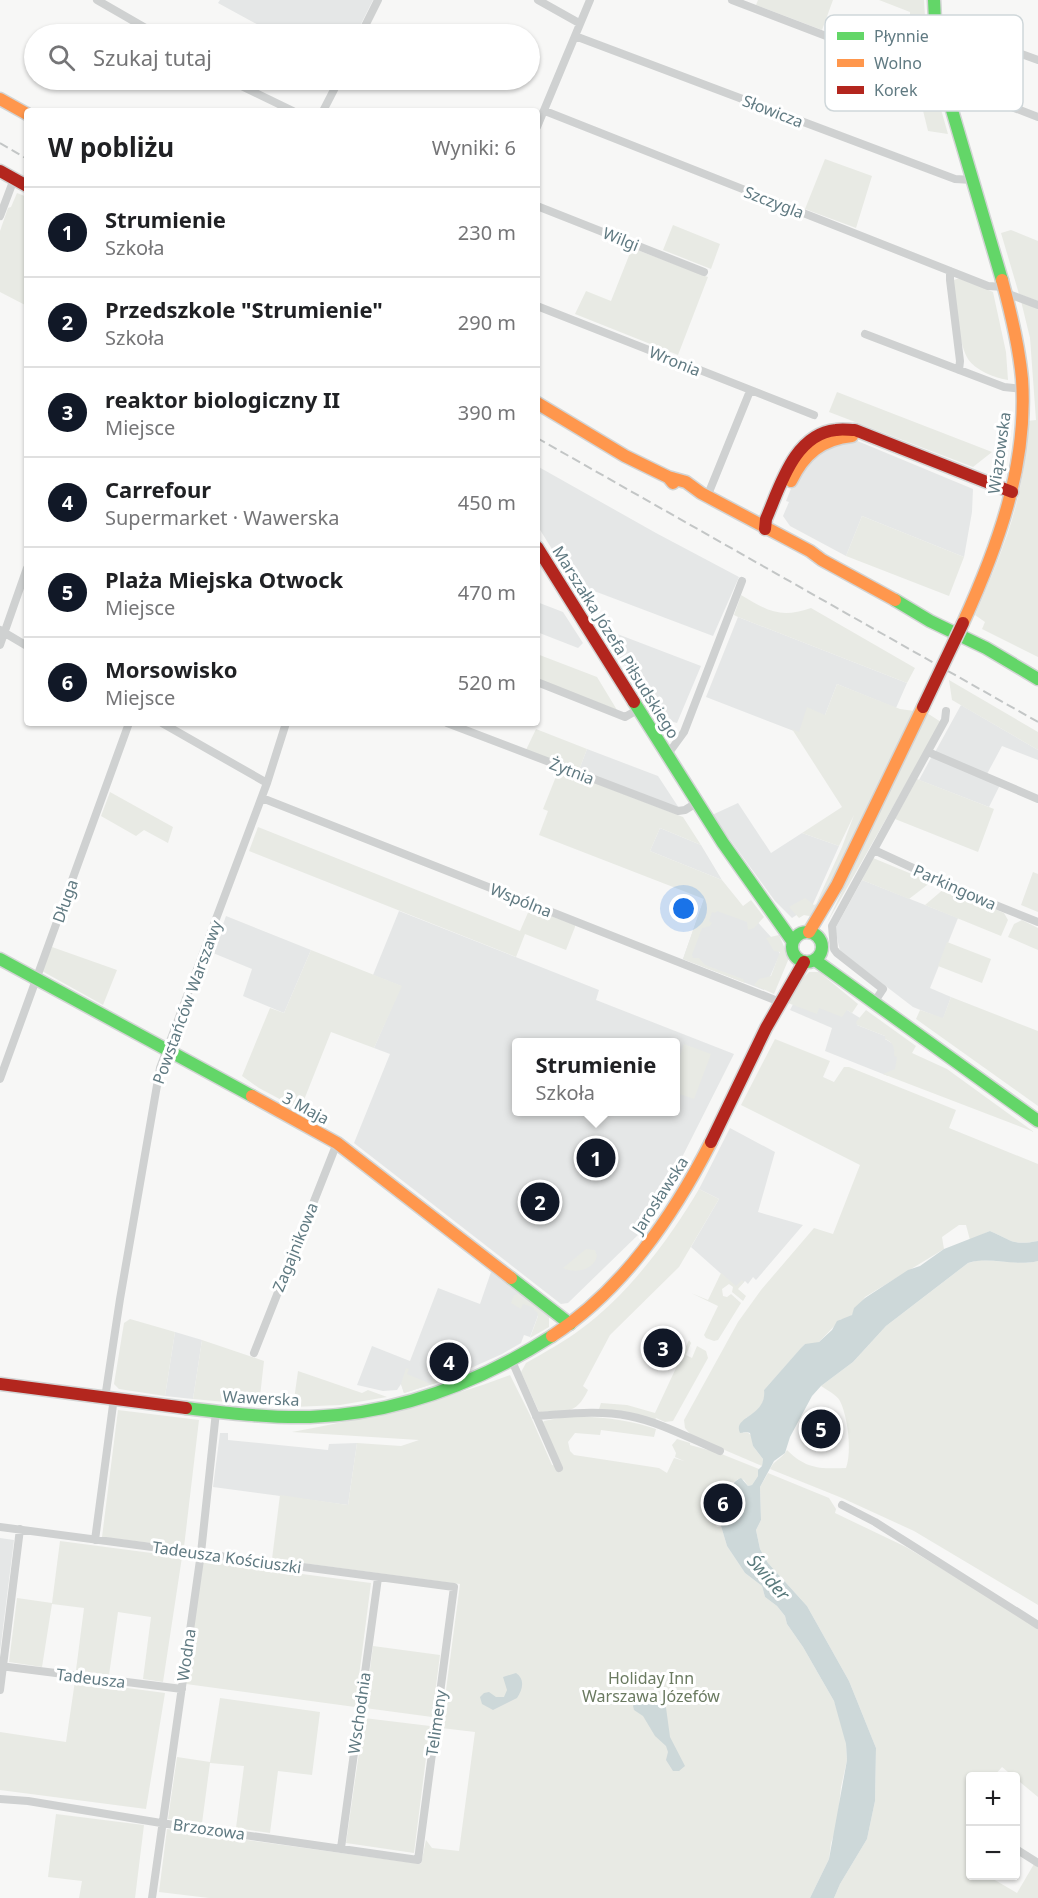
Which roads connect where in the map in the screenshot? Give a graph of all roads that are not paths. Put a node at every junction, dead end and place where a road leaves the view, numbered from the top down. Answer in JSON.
{"nodes":[{"id":1,"x":97,"y":0,"type":"edge"},
{"id":2,"x":378,"y":0,"type":"edge"},
{"id":3,"x":538,"y":0,"type":"edge"},
{"id":4,"x":590,"y":0,"type":"edge"},
{"id":5,"x":732,"y":0,"type":"edge"},
{"id":6,"x":934,"y":0,"type":"edge"},
{"id":7,"x":935,"y":15,"type":"edge"},
{"id":8,"x":579,"y":23,"type":"junction"},
{"id":9,"x":139,"y":24,"type":"edge"},
{"id":10,"x":366,"y":24,"type":"edge"},
{"id":11,"x":574,"y":36,"type":"junction"},
{"id":12,"x":825,"y":36,"type":"edge"},
{"id":13,"x":1023,"y":55,"type":"edge"},
{"id":14,"x":1038,"y":60,"type":"edge"},
{"id":15,"x":250,"y":90,"type":"edge"},
{"id":16,"x":334,"y":90,"type":"edge"},
{"id":17,"x":0,"y":99,"type":"edge"},
{"id":18,"x":287,"y":108,"type":"edge"},
{"id":19,"x":325,"y":108,"type":"edge"},
{"id":20,"x":545,"y":111,"type":"junction"},
{"id":21,"x":952,"y":111,"type":"edge"},
{"id":22,"x":1022,"y":111,"type":"edge"},
{"id":23,"x":24,"y":112,"type":"edge"},
{"id":24,"x":1038,"y":117,"type":"edge"},
{"id":25,"x":540,"y":121,"type":"edge"},
{"id":26,"x":0,"y":171,"type":"edge"},
{"id":27,"x":14,"y":179,"type":"junction"},
{"id":28,"x":972,"y":180,"type":"junction"},
{"id":29,"x":24,"y":184,"type":"edge"},
{"id":30,"x":540,"y":207,"type":"edge"},
{"id":31,"x":0,"y":216,"type":"edge"},
{"id":32,"x":950,"y":271,"type":"junction"},
{"id":33,"x":704,"y":272,"type":"dead end"},
{"id":34,"x":1005,"y":290,"type":"junction"},
{"id":35,"x":1038,"y":305,"type":"edge"},
{"id":36,"x":540,"y":307,"type":"edge"},
{"id":37,"x":865,"y":334,"type":"dead end"},
{"id":38,"x":959,"y":370,"type":"junction"},
{"id":39,"x":1022,"y":389,"type":"junction"},
{"id":40,"x":750,"y":391,"type":"junction"},
{"id":41,"x":540,"y":405,"type":"edge"},
{"id":42,"x":813,"y":415,"type":"dead end"},
{"id":43,"x":1012,"y":492,"type":"junction"},
{"id":44,"x":704,"y":495,"type":"junction"},
{"id":45,"x":765,"y":529,"type":"junction"},
{"id":46,"x":540,"y":552,"type":"edge"},
{"id":47,"x":24,"y":576,"type":"edge"},
{"id":48,"x":742,"y":581,"type":"dead end"},
{"id":49,"x":2,"y":631,"type":"edge"},
{"id":50,"x":24,"y":644,"type":"edge"},
{"id":51,"x":0,"y":645,"type":"edge"},
{"id":52,"x":1038,"y":679,"type":"edge"},
{"id":53,"x":540,"y":683,"type":"edge"},
{"id":54,"x":639,"y":709,"type":"junction"},
{"id":55,"x":946,"y":711,"type":"dead end"},
{"id":56,"x":128,"y":726,"type":"edge"},
{"id":57,"x":167,"y":726,"type":"edge"},
{"id":58,"x":285,"y":726,"type":"edge"},
{"id":59,"x":455,"y":726,"type":"edge"},
{"id":60,"x":928,"y":752,"type":"junction"},
{"id":61,"x":668,"y":754,"type":"junction"},
{"id":62,"x":267,"y":783,"type":"junction"},
{"id":63,"x":262,"y":798,"type":"junction"},
{"id":64,"x":1038,"y":799,"type":"edge"},
{"id":65,"x":698,"y":802,"type":"junction"},
{"id":66,"x":873,"y":850,"type":"junction"},
{"id":67,"x":1038,"y":922,"type":"edge"},
{"id":68,"x":805,"y":936,"type":"junction"},
{"id":69,"x":809,"y":958,"type":"junction"},
{"id":70,"x":0,"y":959,"type":"edge"},
{"id":71,"x":37,"y":979,"type":"junction"},
{"id":72,"x":780,"y":1002,"type":"junction"},
{"id":73,"x":873,"y":1004,"type":"junction"},
{"id":74,"x":167,"y":1051,"type":"junction"},
{"id":75,"x":0,"y":1079,"type":"edge"},
{"id":76,"x":1038,"y":1121,"type":"edge"},
{"id":77,"x":337,"y":1143,"type":"junction"},
{"id":78,"x":570,"y":1324,"type":"junction"},
{"id":79,"x":254,"y":1353,"type":"dead end"},
{"id":80,"x":512,"y":1361,"type":"junction"},
{"id":81,"x":0,"y":1384,"type":"edge"},
{"id":82,"x":110,"y":1399,"type":"junction"},
{"id":83,"x":216,"y":1412,"type":"junction"},
{"id":84,"x":536,"y":1416,"type":"junction"},
{"id":85,"x":720,"y":1451,"type":"dead end"},
{"id":86,"x":559,"y":1468,"type":"dead end"},
{"id":87,"x":842,"y":1505,"type":"dead end"},
{"id":88,"x":0,"y":1527,"type":"edge"},
{"id":89,"x":20,"y":1529,"type":"junction"},
{"id":90,"x":95,"y":1540,"type":"junction"},
{"id":91,"x":201,"y":1553,"type":"junction"},
{"id":92,"x":378,"y":1578,"type":"junction"},
{"id":93,"x":454,"y":1587,"type":"joint"},
{"id":94,"x":1038,"y":1625,"type":"edge"},
{"id":95,"x":2,"y":1667,"type":"edge"},
{"id":96,"x":182,"y":1689,"type":"junction"},
{"id":97,"x":0,"y":1690,"type":"edge"},
{"id":98,"x":0,"y":1798,"type":"edge"},
{"id":99,"x":161,"y":1822,"type":"junction"},
{"id":100,"x":341,"y":1848,"type":"junction"},
{"id":101,"x":1020,"y":1852,"type":"edge"},
{"id":102,"x":418,"y":1860,"type":"joint"},
{"id":103,"x":1038,"y":1863,"type":"edge"},
{"id":104,"x":152,"y":1898,"type":"edge"}],
"edges":[{"from":1,"to":9,"type":"street"},
{"from":2,"to":10,"type":"street"},
{"from":3,"to":8,"type":"street"},
{"from":4,"to":8,"type":"street"},
{"from":5,"to":12,"type":"street"},
{"from":6,"to":7,"type":"main road","name":"Wiązowska"},
{"from":8,"to":11,"type":"street"},
{"from":11,"to":20,"type":"street"},
{"from":11,"to":28,"type":"street","name":"Słowicza"},
{"from":13,"to":14,"type":"street"},
{"from":15,"to":18,"type":"street"},
{"from":16,"to":19,"type":"street"},
{"from":17,"to":23,"type":"main road"},
{"from":20,"to":25,"type":"street"},
{"from":20,"to":32,"type":"street","name":"Szczygla"},
{"from":21,"to":28,"type":"main road","name":"Wiązowska"},
{"from":22,"to":24,"type":"street"},
{"from":26,"to":27,"type":"main road"},
{"from":27,"to":29,"type":"main road"},
{"from":27,"to":31,"type":"street"},
{"from":28,"to":34,"type":"main road","name":"Wiązowska"},
{"from":30,"to":33,"type":"street","name":"Wilgi"},
{"from":32,"to":34,"type":"street","name":"Szczygla"},
{"from":32,"to":38,"type":"street"},
{"from":34,"to":35,"type":"street","name":"Szczygla"},
{"from":34,"to":39,"type":"main road","name":"Wiązowska"},
{"from":36,"to":40,"type":"street","name":"Wronia"},
{"from":37,"to":38,"type":"street"},
{"from":38,"to":39,"type":"street"},
{"from":39,"to":43,"type":"main road","name":"Wiązowska"},
{"from":40,"to":42,"type":"street","name":"Wronia"},
{"from":40,"to":44,"type":"street"},
{"from":41,"to":44,"type":"main road"},
{"from":43,"to":45,"type":"main road"},
{"from":43,"to":68,"type":"main road","name":"Wiązowska","bridge":true},
{"from":44,"to":45,"type":"main road"},
{"from":45,"to":52,"type":"main road"},
{"from":46,"to":54,"type":"main road","name":"Marszałka Józefa Piłsudskiego"},
{"from":47,"to":49,"type":"street"},
{"from":48,"to":61,"type":"street","name":"Marszałka Józefa Piłsudskiego"},
{"from":49,"to":50,"type":"street"},
{"from":49,"to":51,"type":"street"},
{"from":53,"to":54,"type":"street"},
{"from":54,"to":61,"type":"main road","name":"Marszałka Józefa Piłsudskiego"},
{"from":55,"to":60,"type":"street"},
{"from":56,"to":71,"type":"street","name":"Długa"},
{"from":57,"to":62,"type":"street"},
{"from":58,"to":62,"type":"street","name":"Powstańców Warszawy"},
{"from":59,"to":65,"type":"street","name":"Żytnia"},
{"from":60,"to":64,"type":"street"},
{"from":60,"to":66,"type":"street"},
{"from":61,"to":65,"type":"main road","name":"Marszałka Józefa Piłsudskiego"},
{"from":62,"to":63,"type":"street","name":"Powstańców Warszawy"},
{"from":63,"to":72,"type":"street","name":"Wspólna"},
{"from":63,"to":74,"type":"street","name":"Powstańców Warszawy"},
{"from":65,"to":68,"type":"main road","name":"Marszałka Józefa Piłsudskiego"},
{"from":66,"to":67,"type":"street","name":"Parkingowa"},
{"from":66,"to":73,"type":"street"},
{"from":68,"to":69,"type":"main road"},
{"from":68,"to":69,"type":"main road"},
{"from":69,"to":72,"type":"main road","name":"Jarosławska"},
{"from":69,"to":73,"type":"main road"},
{"from":70,"to":71,"type":"main road","name":"3 Maja"},
{"from":71,"to":74,"type":"main road","name":"3 Maja"},
{"from":71,"to":75,"type":"street","name":"Długa"},
{"from":72,"to":78,"type":"main road","name":"Jarosławska"},
{"from":73,"to":76,"type":"main road"},
{"from":74,"to":77,"type":"main road","name":"3 Maja"},
{"from":74,"to":82,"type":"street","name":"Powstańców Warszawy"},
{"from":77,"to":78,"type":"main road","name":"3 Maja"},
{"from":77,"to":79,"type":"street","name":"Zagajnikowa"},
{"from":78,"to":80,"type":"main road","name":"Jarosławska"},
{"from":80,"to":83,"type":"main road","name":"Wawerska"},
{"from":80,"to":84,"type":"street"},
{"from":81,"to":82,"type":"main road","name":"Wawerska"},
{"from":82,"to":83,"type":"main road","name":"Wawerska"},
{"from":82,"to":90,"type":"street","name":"Powstańców Warszawy"},
{"from":83,"to":91,"type":"street","name":"Wodna"},
{"from":84,"to":85,"type":"street"},
{"from":84,"to":86,"type":"street"},
{"from":87,"to":94,"type":"street"},
{"from":88,"to":89,"type":"street","name":"Tadeusza Kościuszki"},
{"from":89,"to":90,"type":"street","name":"Tadeusza Kościuszki"},
{"from":89,"to":95,"type":"street"},
{"from":90,"to":91,"type":"street","name":"Tadeusza Kościuszki"},
{"from":91,"to":92,"type":"street","name":"Tadeusza Kościuszki"},
{"from":91,"to":96,"type":"street","name":"Wodna"},
{"from":92,"to":93,"type":"street","name":"Tadeusza Kościuszki"},
{"from":92,"to":100,"type":"street","name":"Wschodnia"},
{"from":93,"to":102,"type":"street","name":"Telimeny"},
{"from":95,"to":96,"type":"street","name":"Tadeusza"},
{"from":95,"to":97,"type":"street"},
{"from":96,"to":99,"type":"street","name":"Wodna"},
{"from":98,"to":99,"type":"street","name":"Brzozowa"},
{"from":99,"to":100,"type":"street","name":"Brzozowa"},
{"from":99,"to":104,"type":"street","name":"Wodna"},
{"from":100,"to":102,"type":"street","name":"Brzozowa"},
{"from":101,"to":103,"type":"street"}]}
